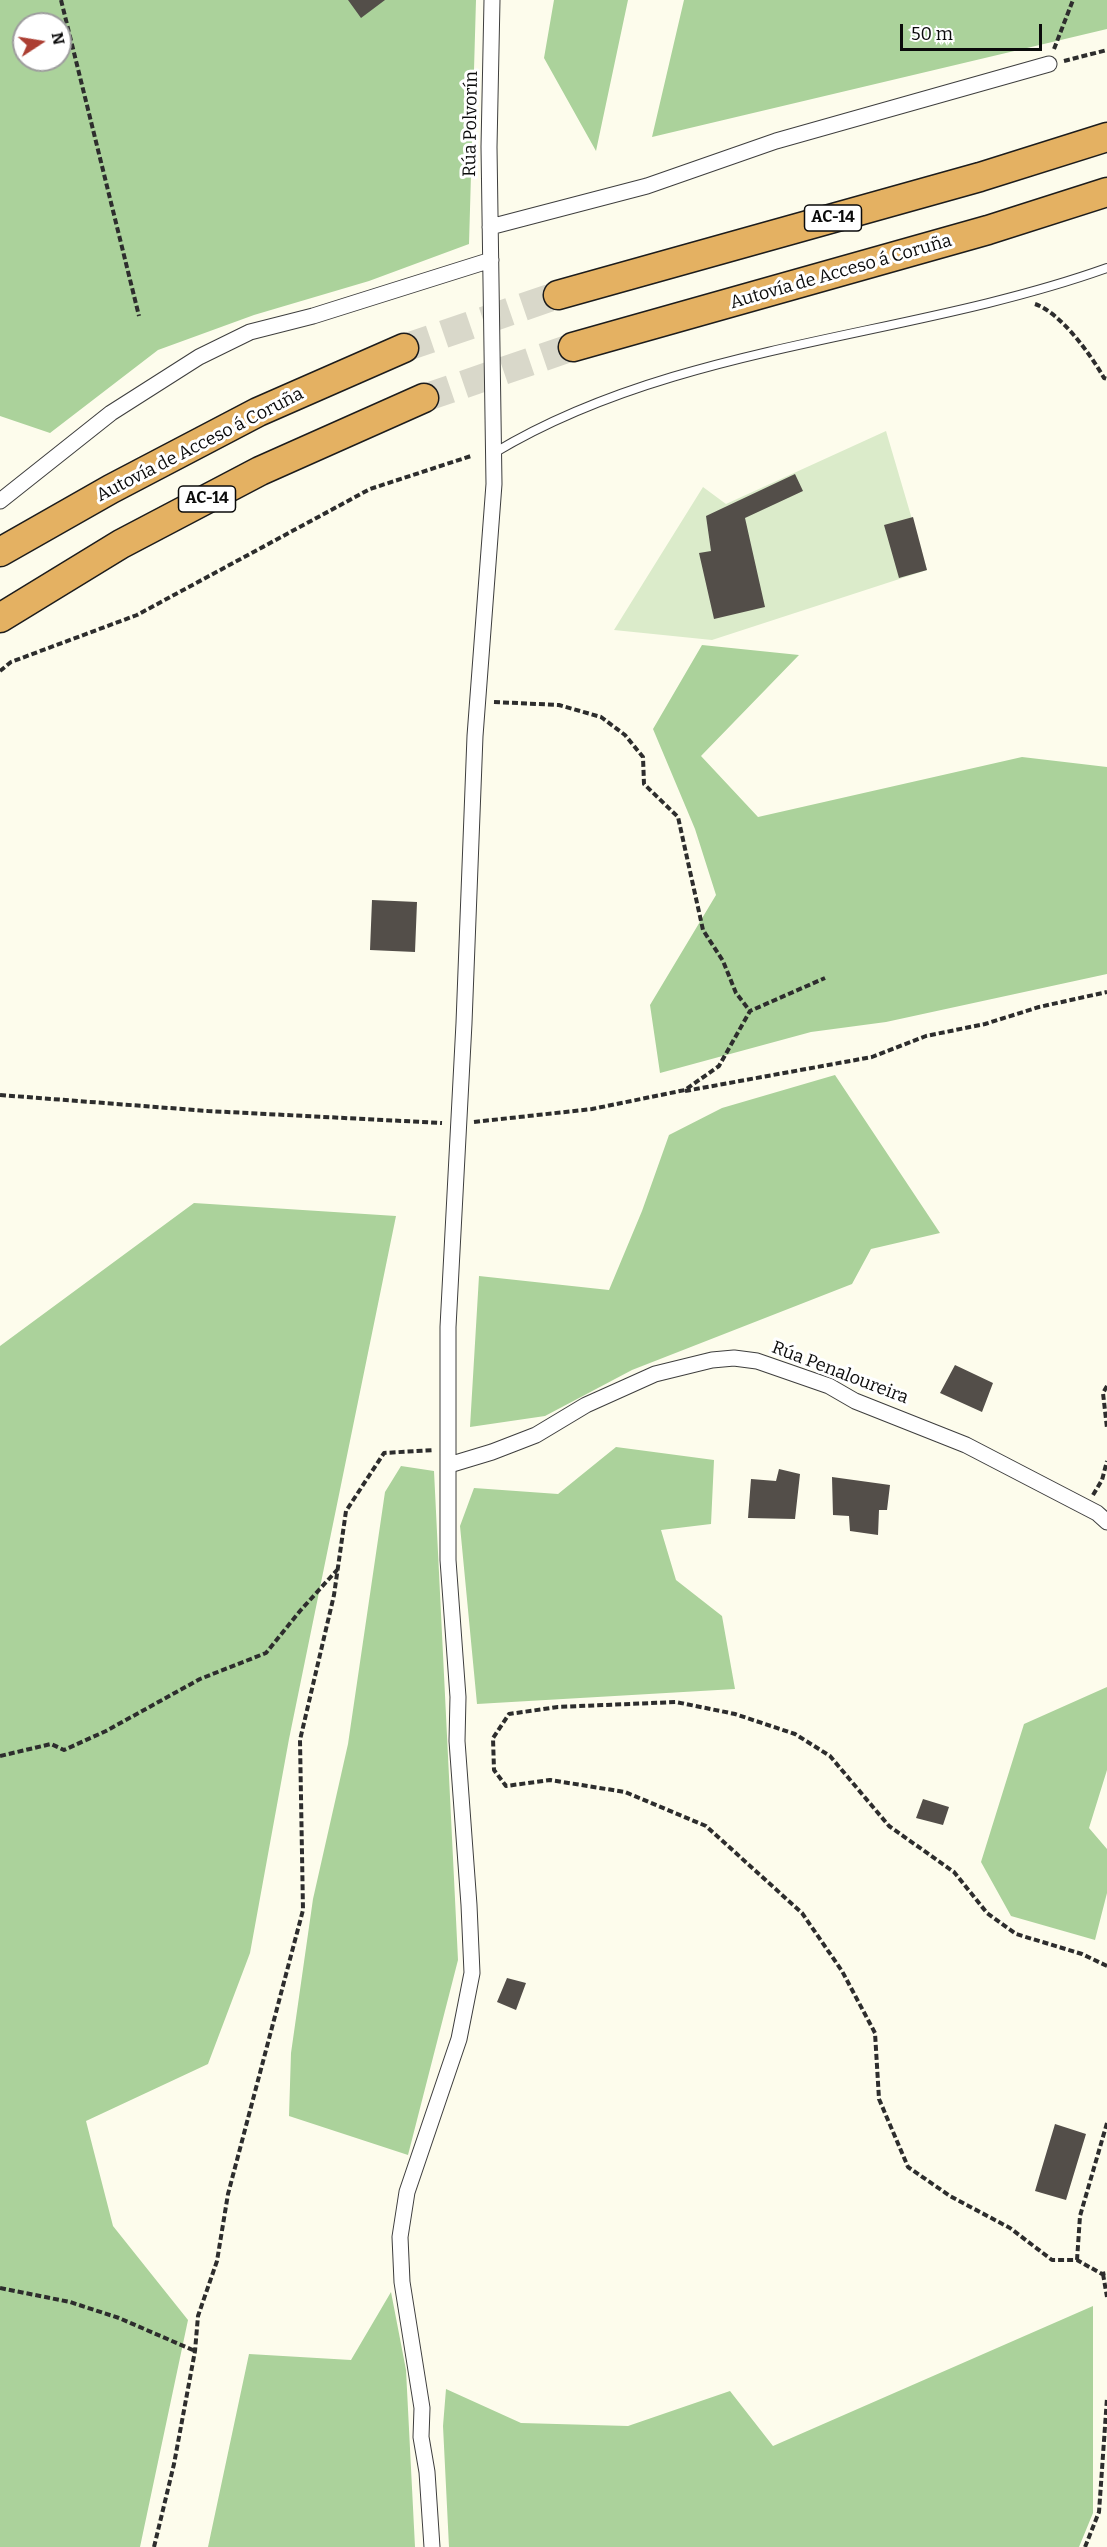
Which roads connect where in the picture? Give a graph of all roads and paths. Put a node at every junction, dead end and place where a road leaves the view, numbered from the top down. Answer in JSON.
{"nodes":[{"id":1,"x":61,"y":0,"type":"edge"},
{"id":2,"x":492,"y":0,"type":"edge"},
{"id":3,"x":1073,"y":0,"type":"edge"},
{"id":4,"x":1107,"y":50,"type":"edge"},
{"id":5,"x":1049,"y":64,"type":"junction"},
{"id":6,"x":1107,"y":137,"type":"edge"},
{"id":7,"x":1107,"y":192,"type":"edge"},
{"id":8,"x":490,"y":227,"type":"junction"},
{"id":9,"x":491,"y":254,"type":"junction"},
{"id":10,"x":1107,"y":268,"type":"edge"},
{"id":11,"x":558,"y":295,"type":"tunnel mouth"},
{"id":12,"x":1008,"y":299,"type":"junction"},
{"id":13,"x":139,"y":316,"type":"dead end"},
{"id":14,"x":573,"y":347,"type":"tunnel mouth"},
{"id":15,"x":404,"y":348,"type":"tunnel mouth"},
{"id":16,"x":1107,"y":379,"type":"edge"},
{"id":17,"x":424,"y":398,"type":"tunnel mouth"},
{"id":18,"x":492,"y":454,"type":"junction"},
{"id":19,"x":471,"y":456,"type":"dead end"},
{"id":20,"x":0,"y":501,"type":"edge"},
{"id":21,"x":0,"y":552,"type":"edge"},
{"id":22,"x":0,"y":618,"type":"edge"},
{"id":23,"x":0,"y":671,"type":"edge"},
{"id":24,"x":477,"y":702,"type":"junction"},
{"id":25,"x":825,"y":978,"type":"dead end"},
{"id":26,"x":1107,"y":992,"type":"edge"},
{"id":27,"x":750,"y":1011,"type":"junction"},
{"id":28,"x":684,"y":1092,"type":"dead end"},
{"id":29,"x":0,"y":1095,"type":"edge"},
{"id":30,"x":458,"y":1124,"type":"junction"},
{"id":31,"x":1107,"y":1386,"type":"edge"},
{"id":32,"x":1107,"y":1428,"type":"edge"},
{"id":33,"x":448,"y":1449,"type":"junction"},
{"id":34,"x":1107,"y":1461,"type":"edge"},
{"id":35,"x":449,"y":1465,"type":"junction"},
{"id":36,"x":1081,"y":1505,"type":"junction"},
{"id":37,"x":1107,"y":1522,"type":"edge"},
{"id":38,"x":338,"y":1569,"type":"junction"},
{"id":39,"x":0,"y":1756,"type":"edge"},
{"id":40,"x":1107,"y":1966,"type":"edge"},
{"id":41,"x":1107,"y":2123,"type":"edge"},
{"id":42,"x":1077,"y":2260,"type":"junction"},
{"id":43,"x":1105,"y":2274,"type":"edge"},
{"id":44,"x":0,"y":2288,"type":"edge"},
{"id":45,"x":1107,"y":2297,"type":"edge"},
{"id":46,"x":195,"y":2351,"type":"junction"},
{"id":47,"x":1107,"y":2398,"type":"edge"},
{"id":48,"x":154,"y":2547,"type":"edge"},
{"id":49,"x":432,"y":2547,"type":"edge"},
{"id":50,"x":1085,"y":2547,"type":"edge"}],
"edges":[{"from":1,"to":13,"type":"path"},
{"from":2,"to":8,"type":"street","name":"Rúa Polvorín"},
{"from":3,"to":5,"type":"path"},
{"from":4,"to":5,"type":"path"},
{"from":5,"to":8,"type":"street"},
{"from":6,"to":11,"type":"highway","number":"AC-14"},
{"from":7,"to":14,"type":"highway","name":"Autovía de Acceso á Coruña"},
{"from":8,"to":9,"type":"street","name":"Rúa Polvorín"},
{"from":9,"to":18,"type":"street","name":"Rúa Polvorín"},
{"from":9,"to":20,"type":"street"},
{"from":10,"to":12,"type":"lane"},
{"from":12,"to":16,"type":"path"},
{"from":12,"to":18,"type":"lane"},
{"from":15,"to":21,"type":"highway","name":"Autovía de Acceso á Coruña"},
{"from":17,"to":22,"type":"highway","number":"AC-14"},
{"from":18,"to":24,"type":"street","name":"Rúa Polvorín"},
{"from":19,"to":23,"type":"path"},
{"from":24,"to":27,"type":"path"},
{"from":24,"to":30,"type":"street","name":"Rúa Polvorín"},
{"from":25,"to":27,"type":"path"},
{"from":26,"to":28,"type":"path"},
{"from":27,"to":30,"type":"path"},
{"from":29,"to":30,"type":"path"},
{"from":30,"to":33,"type":"street","name":"Rúa Polvorín"},
{"from":31,"to":32,"type":"path"},
{"from":33,"to":35,"type":"street","name":"Rúa Polvorín"},
{"from":33,"to":38,"type":"path"},
{"from":34,"to":36,"type":"path"},
{"from":35,"to":36,"type":"street","name":"Rúa Penaloureira"},
{"from":35,"to":49,"type":"street","name":"Rúa Polvorín"},
{"from":36,"to":37,"type":"street","name":"Rúa Penaloureira"},
{"from":38,"to":39,"type":"path"},
{"from":38,"to":46,"type":"path"},
{"from":40,"to":42,"type":"path"},
{"from":41,"to":42,"type":"path"},
{"from":42,"to":43,"type":"path"},
{"from":43,"to":45,"type":"path"},
{"from":44,"to":46,"type":"path"},
{"from":46,"to":48,"type":"path"},
{"from":47,"to":50,"type":"path"}]}
